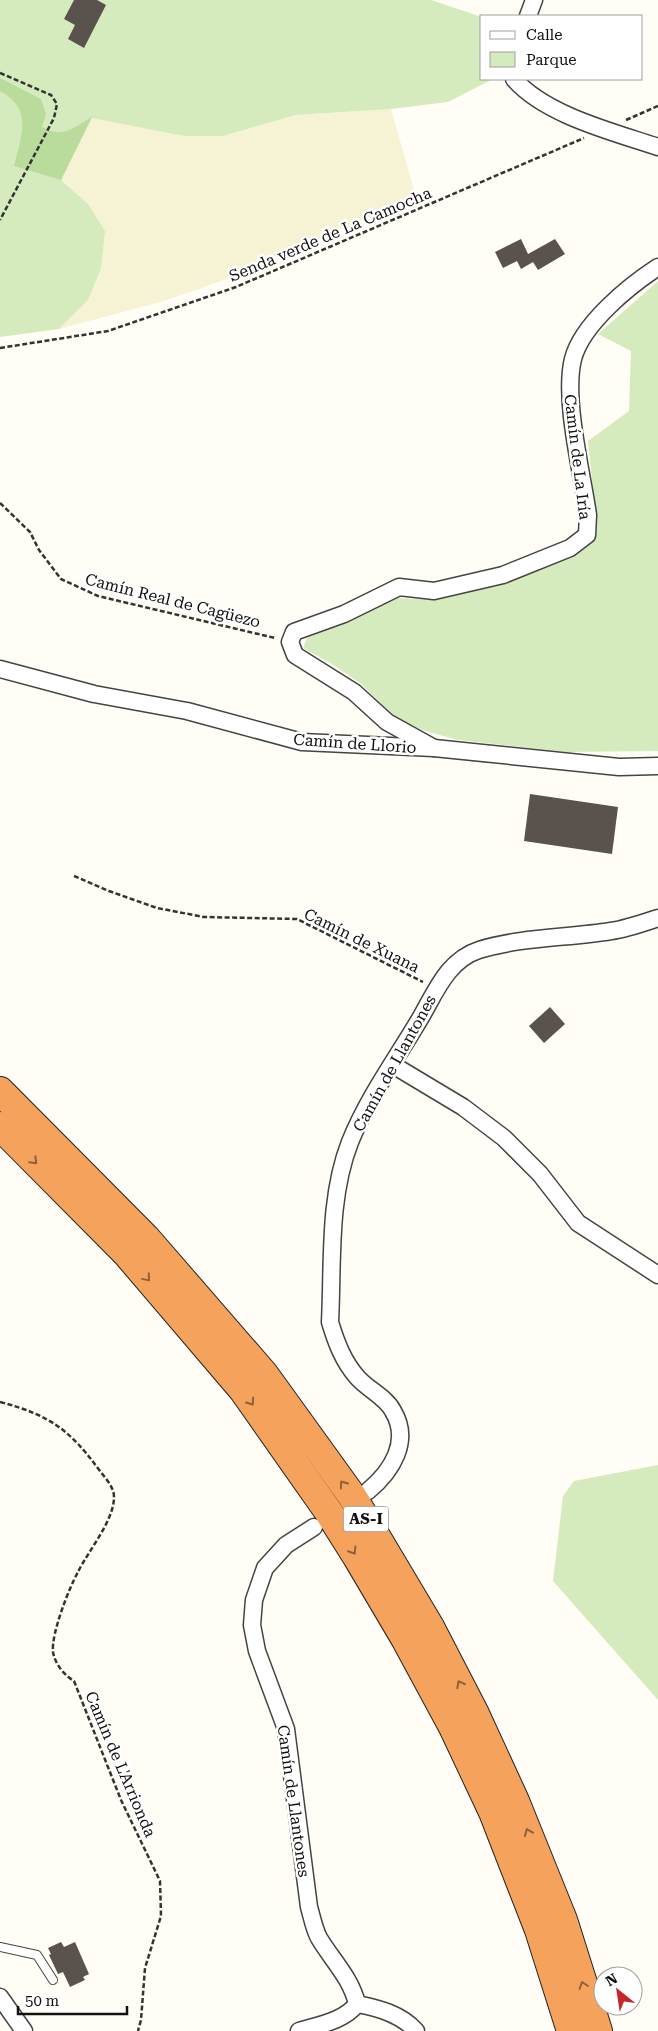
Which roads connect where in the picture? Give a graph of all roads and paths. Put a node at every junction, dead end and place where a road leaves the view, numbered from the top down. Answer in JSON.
{"nodes":[{"id":1,"x":534,"y":0,"type":"edge"},
{"id":2,"x":528,"y":15,"type":"edge"},
{"id":3,"x":0,"y":73,"type":"edge"},
{"id":4,"x":515,"y":80,"type":"edge"},
{"id":5,"x":658,"y":106,"type":"edge"},
{"id":6,"x":605,"y":129,"type":"junction"},
{"id":7,"x":658,"y":147,"type":"edge"},
{"id":8,"x":0,"y":220,"type":"edge"},
{"id":9,"x":658,"y":267,"type":"edge"},
{"id":10,"x":0,"y":348,"type":"edge"},
{"id":11,"x":0,"y":503,"type":"edge"},
{"id":12,"x":290,"y":642,"type":"junction"},
{"id":13,"x":0,"y":669,"type":"edge"},
{"id":14,"x":434,"y":748,"type":"junction"},
{"id":15,"x":658,"y":766,"type":"edge"},
{"id":16,"x":74,"y":876,"type":"dead end"},
{"id":17,"x":658,"y":918,"type":"edge"},
{"id":18,"x":436,"y":988,"type":"junction"},
{"id":19,"x":393,"y":1065,"type":"junction"},
{"id":20,"x":0,"y":1091,"type":"edge"},
{"id":21,"x":0,"y":1126,"type":"edge"},
{"id":22,"x":658,"y":1275,"type":"edge"},
{"id":23,"x":0,"y":1402,"type":"edge"},
{"id":24,"x":368,"y":1491,"type":"dead end"},
{"id":25,"x":314,"y":1527,"type":"dead end"},
{"id":26,"x":0,"y":1947,"type":"edge"},
{"id":27,"x":53,"y":1980,"type":"dead end"},
{"id":28,"x":0,"y":1997,"type":"edge"},
{"id":29,"x":356,"y":2004,"type":"junction"},
{"id":30,"x":24,"y":2031,"type":"edge"},
{"id":31,"x":138,"y":2031,"type":"edge"},
{"id":32,"x":299,"y":2031,"type":"edge"},
{"id":33,"x":416,"y":2031,"type":"edge"},
{"id":34,"x":571,"y":2031,"type":"edge"},
{"id":35,"x":598,"y":2031,"type":"edge"}],
"edges":[{"from":1,"to":2,"type":"street"},
{"from":3,"to":8,"type":"path"},
{"from":4,"to":6,"type":"street"},
{"from":5,"to":6,"type":"path","name":"Senda verde de La Camocha"},
{"from":6,"to":7,"type":"street"},
{"from":6,"to":10,"type":"path","name":"Senda verde de La Camocha"},
{"from":9,"to":12,"type":"street","name":"Camín de La Iría"},
{"from":11,"to":12,"type":"path","name":"Camín Real de Cagüezo"},
{"from":12,"to":14,"type":"street"},
{"from":13,"to":14,"type":"street","name":"Camín de Llorio"},
{"from":14,"to":15,"type":"street","name":"Camín de Llorio"},
{"from":16,"to":18,"type":"path","name":"Camín de Xuana"},
{"from":17,"to":18,"type":"street","name":"Camín de Llantones"},
{"from":18,"to":19,"type":"street","name":"Camín de Llantones"},
{"from":19,"to":22,"type":"street"},
{"from":19,"to":24,"type":"street","name":"Camín de Llantones"},
{"from":35,"to":20,"type":"highway","number":"AS-I","one_way":true},
{"from":21,"to":34,"type":"highway","number":"AS-I","one_way":true},
{"from":23,"to":31,"type":"path","name":"Camín de L'Arrionda"},
{"from":25,"to":29,"type":"street","name":"Camín de Llantones"},
{"from":26,"to":27,"type":"lane"},
{"from":28,"to":30,"type":"street"},
{"from":29,"to":32,"type":"street"},
{"from":29,"to":33,"type":"street"}]}
